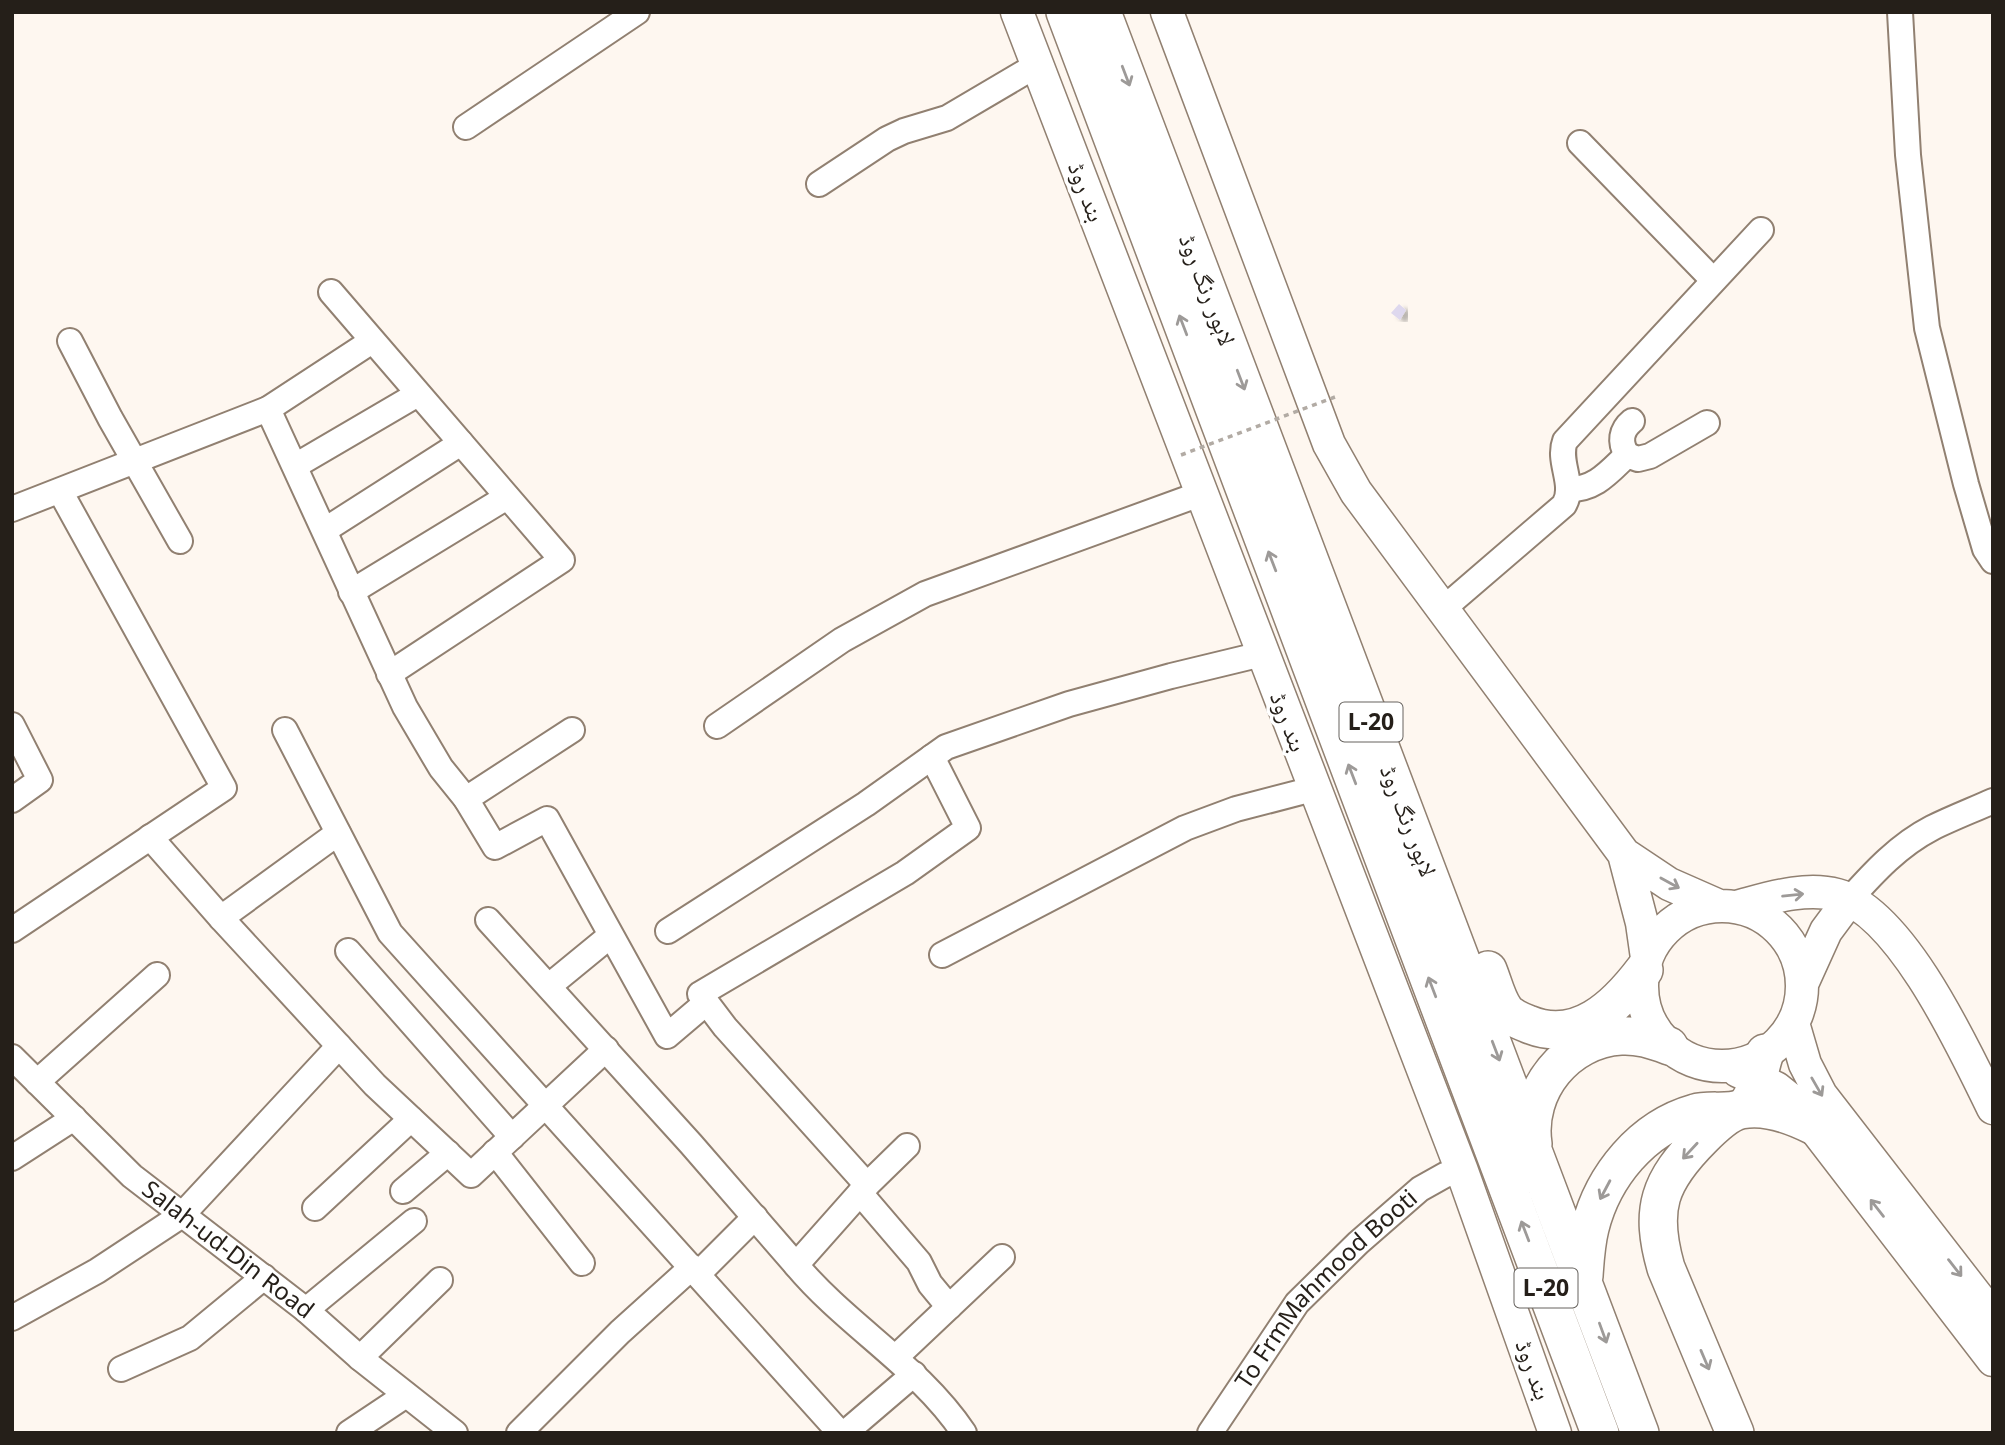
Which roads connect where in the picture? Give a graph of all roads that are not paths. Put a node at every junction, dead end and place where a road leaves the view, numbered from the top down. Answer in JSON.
{"nodes":[{"id":1,"x":636,"y":12,"type":"edge"},
{"id":2,"x":1017,"y":12,"type":"edge"},
{"id":3,"x":1065,"y":12,"type":"edge"},
{"id":4,"x":1102,"y":12,"type":"edge"},
{"id":5,"x":1167,"y":12,"type":"edge"},
{"id":6,"x":1900,"y":12,"type":"edge"},
{"id":7,"x":1037,"y":65,"type":"junction"},
{"id":8,"x":466,"y":127,"type":"dead end"},
{"id":9,"x":1580,"y":143,"type":"dead end"},
{"id":10,"x":818,"y":184,"type":"dead end"},
{"id":11,"x":1761,"y":230,"type":"dead end"},
{"id":12,"x":1713,"y":280,"type":"junction"},
{"id":13,"x":331,"y":292,"type":"dead end"},
{"id":14,"x":70,"y":341,"type":"dead end"},
{"id":15,"x":372,"y":341,"type":"junction"},
{"id":16,"x":418,"y":394,"type":"junction"},
{"id":17,"x":268,"y":409,"type":"junction"},
{"id":18,"x":1632,"y":421,"type":"dead end"},
{"id":19,"x":1707,"y":423,"type":"dead end"},
{"id":20,"x":461,"y":443,"type":"junction"},
{"id":21,"x":1627,"y":455,"type":"junction"},
{"id":22,"x":136,"y":461,"type":"junction"},
{"id":23,"x":295,"y":466,"type":"junction"},
{"id":24,"x":1568,"y":489,"type":"junction"},
{"id":25,"x":60,"y":491,"type":"junction"},
{"id":26,"x":1200,"y":494,"type":"junction"},
{"id":27,"x":507,"y":497,"type":"junction"},
{"id":28,"x":12,"y":509,"type":"edge"},
{"id":29,"x":325,"y":530,"type":"junction"},
{"id":30,"x":1299,"y":533,"type":"junction"},
{"id":31,"x":180,"y":541,"type":"dead end"},
{"id":32,"x":1993,"y":561,"type":"edge"},
{"id":33,"x":351,"y":592,"type":"junction"},
{"id":34,"x":1443,"y":609,"type":"junction"},
{"id":35,"x":1262,"y":654,"type":"junction"},
{"id":36,"x":389,"y":674,"type":"junction"},
{"id":37,"x":12,"y":725,"type":"edge"},
{"id":38,"x":717,"y":726,"type":"dead end"},
{"id":39,"x":285,"y":730,"type":"dead end"},
{"id":40,"x":572,"y":730,"type":"dead end"},
{"id":41,"x":932,"y":757,"type":"junction"},
{"id":42,"x":1314,"y":789,"type":"junction"},
{"id":43,"x":466,"y":799,"type":"junction"},
{"id":44,"x":12,"y":800,"type":"edge"},
{"id":45,"x":1993,"y":801,"type":"edge"},
{"id":46,"x":338,"y":833,"type":"junction"},
{"id":47,"x":150,"y":837,"type":"junction"},
{"id":48,"x":1624,"y":854,"type":"junction"},
{"id":49,"x":1849,"y":900,"type":"junction"},
{"id":50,"x":1728,"y":907,"type":"junction"},
{"id":51,"x":220,"y":918,"type":"junction"},
{"id":52,"x":488,"y":920,"type":"dead end"},
{"id":53,"x":12,"y":930,"type":"edge"},
{"id":54,"x":668,"y":931,"type":"dead end"},
{"id":55,"x":610,"y":936,"type":"junction"},
{"id":56,"x":348,"y":951,"type":"dead end"},
{"id":57,"x":942,"y":955,"type":"dead end"},
{"id":58,"x":1645,"y":964,"type":"junction"},
{"id":59,"x":157,"y":975,"type":"dead end"},
{"id":60,"x":1802,"y":984,"type":"junction"},
{"id":61,"x":549,"y":986,"type":"junction"},
{"id":62,"x":706,"y":1003,"type":"junction"},
{"id":63,"x":1793,"y":1023,"type":"junction"},
{"id":64,"x":339,"y":1046,"type":"junction"},
{"id":65,"x":1669,"y":1046,"type":"junction"},
{"id":66,"x":606,"y":1049,"type":"junction"},
{"id":67,"x":12,"y":1057,"type":"edge"},
{"id":68,"x":1749,"y":1066,"type":"junction"},
{"id":69,"x":37,"y":1082,"type":"junction"},
{"id":70,"x":545,"y":1106,"type":"junction"},
{"id":71,"x":1993,"y":1108,"type":"edge"},
{"id":72,"x":1739,"y":1110,"type":"junction"},
{"id":73,"x":74,"y":1118,"type":"junction"},
{"id":74,"x":411,"y":1119,"type":"junction"},
{"id":75,"x":1814,"y":1126,"type":"junction"},
{"id":76,"x":504,"y":1144,"type":"junction"},
{"id":77,"x":907,"y":1146,"type":"dead end"},
{"id":78,"x":448,"y":1153,"type":"junction"},
{"id":79,"x":1535,"y":1153,"type":"junction"},
{"id":80,"x":12,"y":1158,"type":"edge"},
{"id":81,"x":1462,"y":1171,"type":"junction"},
{"id":82,"x":864,"y":1189,"type":"junction"},
{"id":83,"x":402,"y":1191,"type":"dead end"},
{"id":84,"x":315,"y":1208,"type":"dead end"},
{"id":85,"x":182,"y":1215,"type":"junction"},
{"id":86,"x":755,"y":1217,"type":"junction"},
{"id":87,"x":414,"y":1222,"type":"dead end"},
{"id":88,"x":1002,"y":1257,"type":"dead end"},
{"id":89,"x":582,"y":1263,"type":"dead end"},
{"id":90,"x":796,"y":1265,"type":"junction"},
{"id":91,"x":695,"y":1271,"type":"junction"},
{"id":92,"x":264,"y":1277,"type":"junction"},
{"id":93,"x":440,"y":1280,"type":"dead end"},
{"id":94,"x":1584,"y":1281,"type":"junction"},
{"id":95,"x":1552,"y":1304,"type":"junction"},
{"id":96,"x":949,"y":1307,"type":"junction"},
{"id":97,"x":306,"y":1310,"type":"junction"},
{"id":98,"x":1993,"y":1317,"type":"edge"},
{"id":99,"x":12,"y":1318,"type":"edge"},
{"id":100,"x":360,"y":1358,"type":"junction"},
{"id":101,"x":1993,"y":1360,"type":"edge"},
{"id":102,"x":905,"y":1366,"type":"junction"},
{"id":103,"x":121,"y":1369,"type":"dead end"},
{"id":104,"x":406,"y":1395,"type":"junction"},
{"id":105,"x":1220,"y":1429,"type":"edge"},
{"id":106,"x":349,"y":1433,"type":"edge"},
{"id":107,"x":455,"y":1433,"type":"edge"},
{"id":108,"x":519,"y":1433,"type":"edge"},
{"id":109,"x":839,"y":1433,"type":"edge"},
{"id":110,"x":845,"y":1433,"type":"edge"},
{"id":111,"x":964,"y":1433,"type":"edge"},
{"id":112,"x":1555,"y":1433,"type":"edge"},
{"id":113,"x":1582,"y":1433,"type":"edge"},
{"id":114,"x":1600,"y":1433,"type":"edge"},
{"id":115,"x":1640,"y":1433,"type":"edge"},
{"id":116,"x":1735,"y":1433,"type":"edge"}],
"edges":[{"from":1,"to":8,"type":"street"},
{"from":2,"to":7,"type":"main road","name":"بند روڈ"},
{"from":95,"to":3,"type":"highway","name":"لاہور رنگ روڈ","number":"L-20","one_way":true},
{"from":4,"to":30,"type":"highway","name":"لاہور رنگ روڈ","number":"L-20","one_way":true},
{"from":5,"to":34,"type":"main road"},
{"from":6,"to":32,"type":"street"},
{"from":7,"to":10,"type":"street"},
{"from":7,"to":26,"type":"main road","name":"بند روڈ"},
{"from":9,"to":12,"type":"street"},
{"from":11,"to":12,"type":"street"},
{"from":12,"to":24,"type":"street"},
{"from":13,"to":15,"type":"street"},
{"from":14,"to":22,"type":"street"},
{"from":15,"to":16,"type":"street"},
{"from":15,"to":17,"type":"street"},
{"from":16,"to":20,"type":"street"},
{"from":16,"to":23,"type":"street"},
{"from":17,"to":22,"type":"street"},
{"from":17,"to":23,"type":"street"},
{"from":18,"to":21,"type":"street"},
{"from":19,"to":21,"type":"street"},
{"from":20,"to":27,"type":"street"},
{"from":20,"to":29,"type":"street"},
{"from":21,"to":24,"type":"street"},
{"from":22,"to":25,"type":"street"},
{"from":22,"to":31,"type":"street"},
{"from":23,"to":29,"type":"street"},
{"from":24,"to":34,"type":"street"},
{"from":25,"to":28,"type":"street"},
{"from":25,"to":47,"type":"street"},
{"from":26,"to":35,"type":"main road","name":"بند روڈ"},
{"from":26,"to":38,"type":"street"},
{"from":27,"to":33,"type":"street"},
{"from":27,"to":36,"type":"street"},
{"from":29,"to":33,"type":"street"},
{"from":30,"to":58,"type":"highway"},
{"from":30,"to":79,"type":"highway","name":"لاہور رنگ روڈ","number":"L-20","one_way":true},
{"from":33,"to":36,"type":"street"},
{"from":34,"to":48,"type":"main road"},
{"from":35,"to":41,"type":"street"},
{"from":35,"to":42,"type":"main road","name":"بند روڈ"},
{"from":36,"to":43,"type":"street"},
{"from":37,"to":44,"type":"street"},
{"from":39,"to":46,"type":"street"},
{"from":40,"to":43,"type":"street"},
{"from":41,"to":54,"type":"street"},
{"from":41,"to":62,"type":"street"},
{"from":42,"to":57,"type":"street"},
{"from":42,"to":81,"type":"main road","name":"بند روڈ"},
{"from":43,"to":55,"type":"street"},
{"from":45,"to":49,"type":"street"},
{"from":46,"to":51,"type":"street"},
{"from":46,"to":70,"type":"street"},
{"from":47,"to":51,"type":"street"},
{"from":47,"to":53,"type":"street"},
{"from":48,"to":50,"type":"main road","one_way":true},
{"from":48,"to":58,"type":"main road"},
{"from":50,"to":49,"type":"main road","one_way":true},
{"from":49,"to":60,"type":"main road"},
{"from":49,"to":71,"type":"main road"},
{"from":50,"to":58,"type":"main road"},
{"from":50,"to":60,"type":"main road"},
{"from":51,"to":64,"type":"street"},
{"from":52,"to":61,"type":"street"},
{"from":55,"to":61,"type":"street"},
{"from":55,"to":62,"type":"street"},
{"from":56,"to":76,"type":"street"},
{"from":58,"to":65,"type":"main road"},
{"from":59,"to":69,"type":"street"},
{"from":60,"to":63,"type":"main road"},
{"from":61,"to":66,"type":"street"},
{"from":62,"to":82,"type":"street"},
{"from":63,"to":68,"type":"main road"},
{"from":63,"to":98,"type":"main road","one_way":true},
{"from":64,"to":74,"type":"street"},
{"from":64,"to":85,"type":"street"},
{"from":65,"to":68,"type":"main road"},
{"from":65,"to":79,"type":"highway"},
{"from":66,"to":70,"type":"street"},
{"from":66,"to":86,"type":"street"},
{"from":67,"to":69,"type":"street","name":"Salah-ud-Din Road"},
{"from":68,"to":72,"type":"highway"},
{"from":68,"to":75,"type":"main road"},
{"from":69,"to":73,"type":"street","name":"Salah-ud-Din Road"},
{"from":70,"to":76,"type":"street"},
{"from":70,"to":91,"type":"street"},
{"from":72,"to":75,"type":"highway"},
{"from":72,"to":94,"type":"highway","one_way":true},
{"from":72,"to":116,"type":"highway","one_way":true},
{"from":73,"to":80,"type":"street"},
{"from":73,"to":85,"type":"street","name":"Salah-ud-Din Road"},
{"from":74,"to":78,"type":"street"},
{"from":74,"to":84,"type":"street"},
{"from":101,"to":75,"type":"main road","one_way":true},
{"from":76,"to":78,"type":"street"},
{"from":76,"to":89,"type":"street"},
{"from":77,"to":82,"type":"street"},
{"from":78,"to":83,"type":"street"},
{"from":79,"to":94,"type":"highway","name":"لاہور رنگ روڈ","number":"L-20"},
{"from":81,"to":105,"type":"street","name":"To FrmMahmood Booti"},
{"from":81,"to":112,"type":"main road","name":"بند روڈ"},
{"from":82,"to":90,"type":"street"},
{"from":82,"to":96,"type":"street"},
{"from":85,"to":92,"type":"street","name":"Salah-ud-Din Road"},
{"from":85,"to":99,"type":"street"},
{"from":86,"to":90,"type":"street"},
{"from":86,"to":91,"type":"street"},
{"from":87,"to":97,"type":"street"},
{"from":88,"to":96,"type":"street"},
{"from":90,"to":102,"type":"street"},
{"from":91,"to":108,"type":"street"},
{"from":91,"to":109,"type":"street"},
{"from":92,"to":97,"type":"street","name":"Salah-ud-Din Road"},
{"from":92,"to":103,"type":"street"},
{"from":93,"to":100,"type":"street"},
{"from":94,"to":115,"type":"highway","name":"لاہور رنگ روڈ","number":"L-20","one_way":true},
{"from":95,"to":113,"type":"highway"},
{"from":95,"to":114,"type":"highway","name":"لاہور رنگ روڈ","number":"L-20"},
{"from":96,"to":102,"type":"street"},
{"from":97,"to":100,"type":"street","name":"Salah-ud-Din Road"},
{"from":100,"to":104,"type":"street","name":"Salah-ud-Din Road"},
{"from":102,"to":110,"type":"street"},
{"from":102,"to":111,"type":"street"},
{"from":104,"to":106,"type":"street"},
{"from":104,"to":107,"type":"street","name":"Salah-ud-Din Road"}]}
